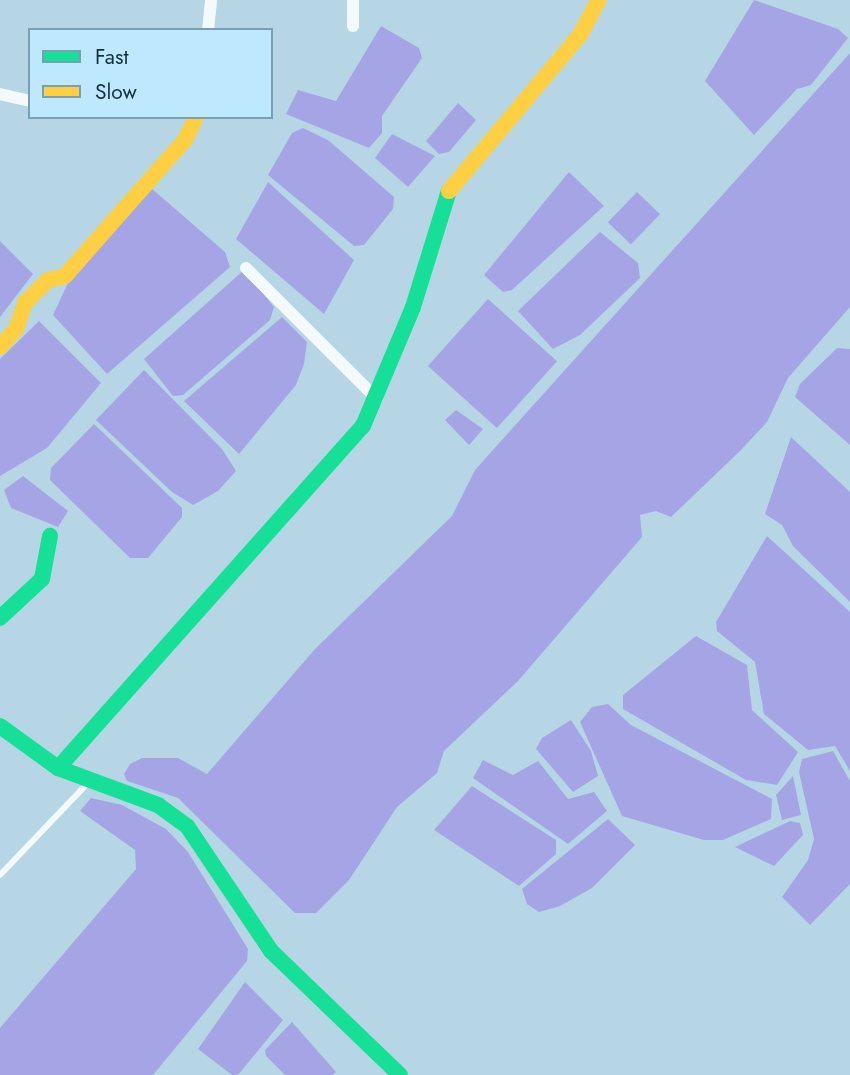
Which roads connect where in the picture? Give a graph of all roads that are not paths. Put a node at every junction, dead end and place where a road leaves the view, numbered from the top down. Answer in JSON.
{"nodes":[{"id":1,"x":211,"y":0,"type":"edge"},
{"id":2,"x":353,"y":0,"type":"edge"},
{"id":3,"x":599,"y":0,"type":"edge"},
{"id":4,"x":353,"y":26,"type":"dead end"},
{"id":5,"x":208,"y":28,"type":"edge"},
{"id":6,"x":0,"y":93,"type":"edge"},
{"id":7,"x":28,"y":100,"type":"edge"},
{"id":8,"x":195,"y":119,"type":"edge"},
{"id":9,"x":246,"y":268,"type":"dead end"},
{"id":10,"x":0,"y":347,"type":"edge"},
{"id":11,"x":377,"y":399,"type":"junction"},
{"id":12,"x":50,"y":536,"type":"dead end"},
{"id":13,"x":0,"y":618,"type":"edge"},
{"id":14,"x":0,"y":726,"type":"edge"},
{"id":15,"x":58,"y":768,"type":"junction"},
{"id":16,"x":86,"y":780,"type":"junction"},
{"id":17,"x":0,"y":875,"type":"edge"},
{"id":18,"x":400,"y":1075,"type":"edge"}],
"edges":[{"from":1,"to":5,"type":"street"},
{"from":2,"to":4,"type":"street"},
{"from":3,"to":11,"type":"street"},
{"from":6,"to":7,"type":"street"},
{"from":8,"to":10,"type":"street"},
{"from":9,"to":11,"type":"street"},
{"from":11,"to":15,"type":"street"},
{"from":12,"to":13,"type":"street"},
{"from":14,"to":15,"type":"street"},
{"from":15,"to":16,"type":"street"},
{"from":16,"to":17,"type":"lane"},
{"from":16,"to":18,"type":"street"}]}
